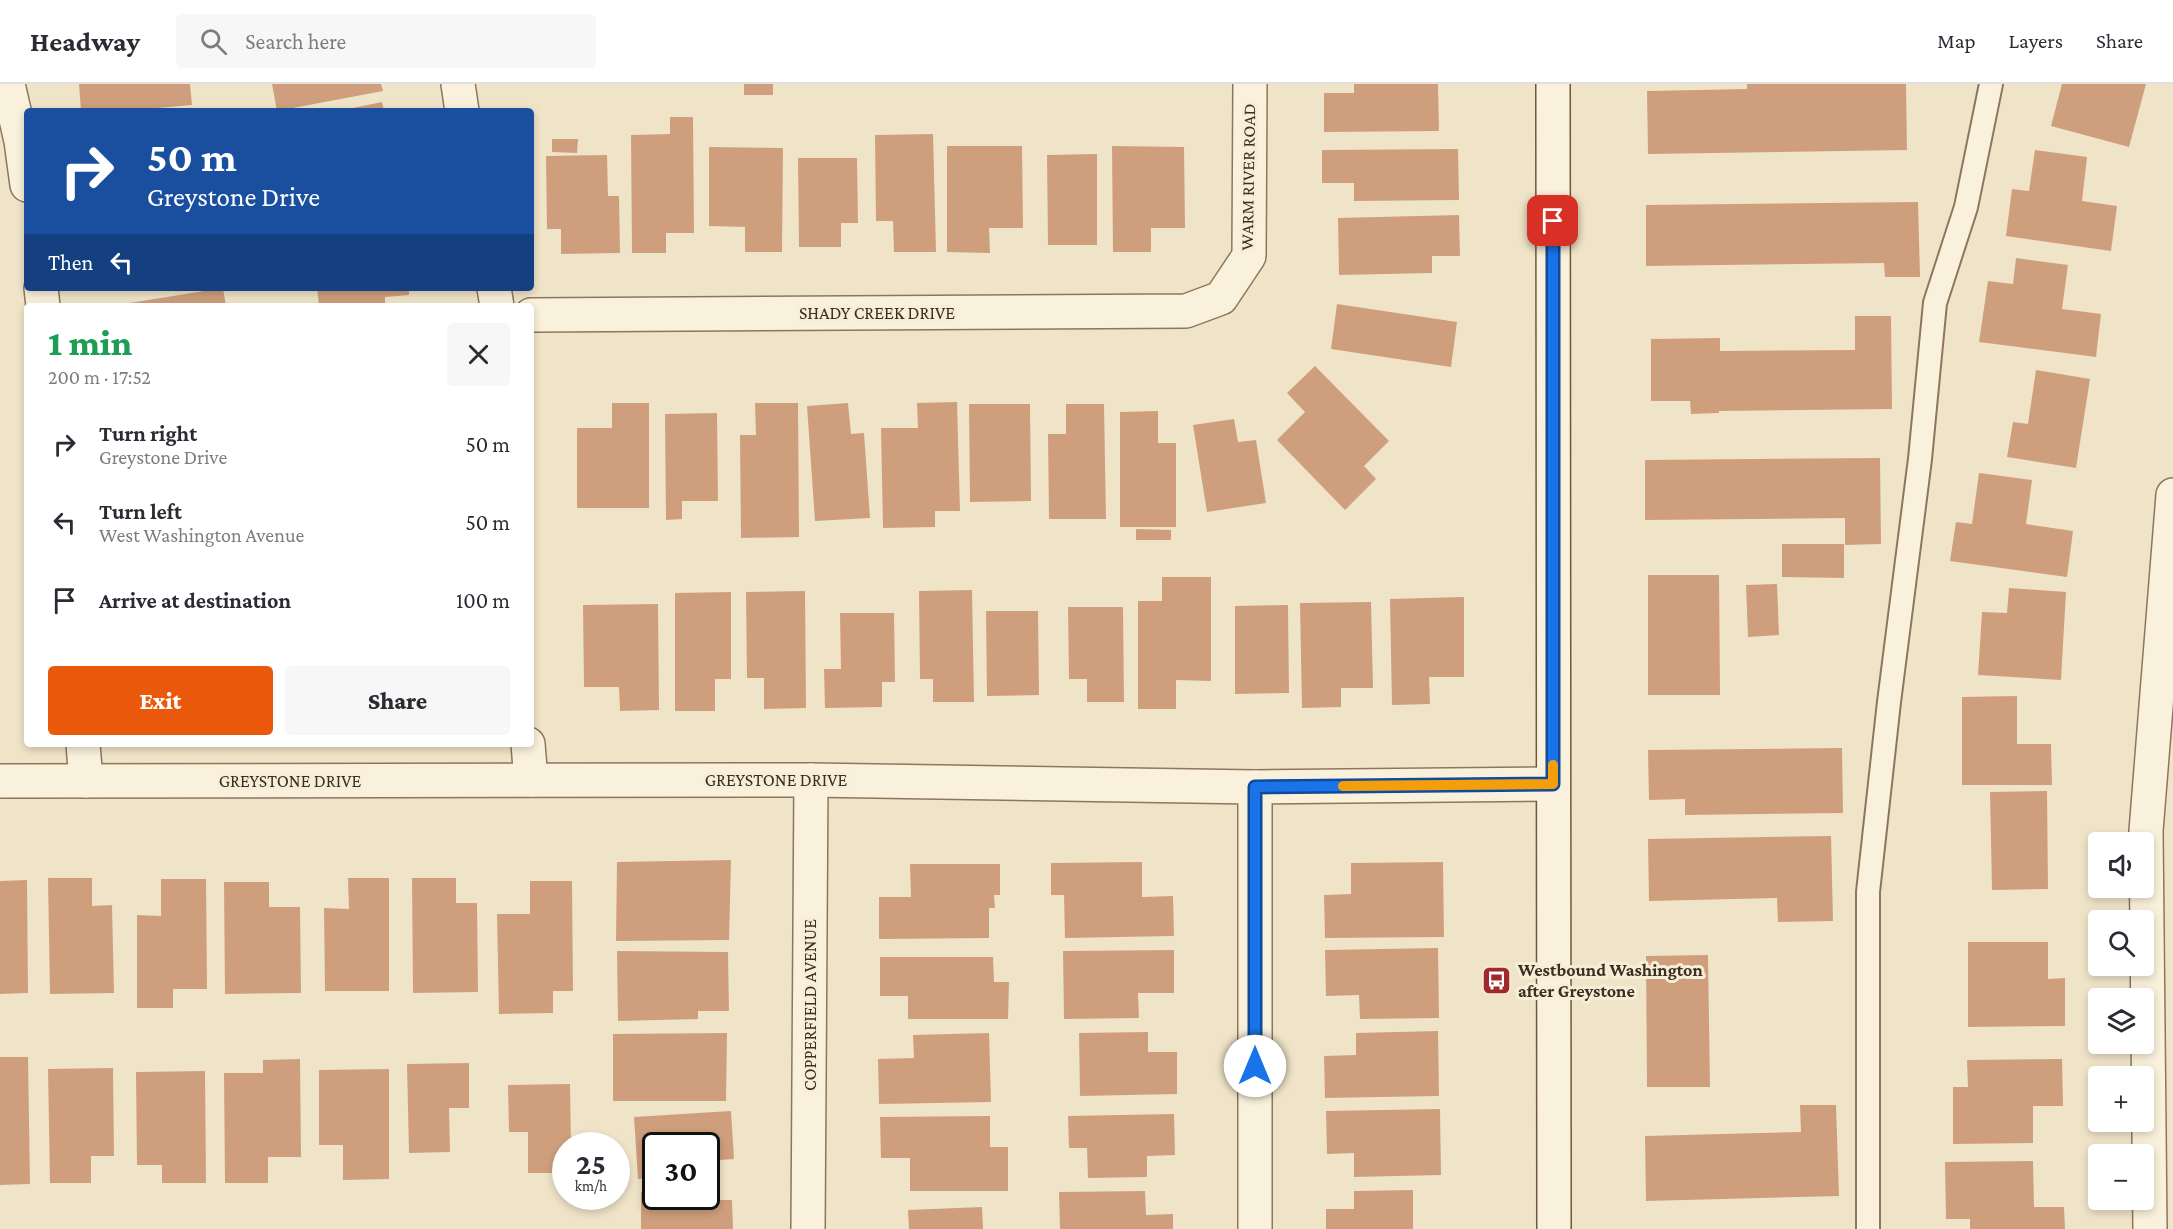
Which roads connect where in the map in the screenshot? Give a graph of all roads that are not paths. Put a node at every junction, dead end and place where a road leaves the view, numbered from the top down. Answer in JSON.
{"nodes":[{"id":1,"x":8,"y":84,"type":"edge"},
{"id":2,"x":458,"y":84,"type":"edge"},
{"id":3,"x":1250,"y":84,"type":"edge"},
{"id":4,"x":1553,"y":84,"type":"edge"},
{"id":5,"x":1991,"y":84,"type":"edge"},
{"id":6,"x":462,"y":108,"type":"edge"},
{"id":7,"x":24,"y":163,"type":"edge"},
{"id":8,"x":1221,"y":298,"type":"joint"},
{"id":9,"x":534,"y":315,"type":"edge"},
{"id":10,"x":2173,"y":495,"type":"edge"},
{"id":11,"x":83,"y":747,"type":"edge"},
{"id":12,"x":528,"y":747,"type":"edge"},
{"id":13,"x":531,"y":780,"type":"junction"},
{"id":14,"x":811,"y":780,"type":"junction"},
{"id":15,"x":0,"y":781,"type":"edge"},
{"id":16,"x":86,"y":781,"type":"junction"},
{"id":17,"x":1553,"y":784,"type":"junction"},
{"id":18,"x":1255,"y":787,"type":"junction"},
{"id":19,"x":808,"y":1229,"type":"edge"},
{"id":20,"x":1255,"y":1229,"type":"edge"},
{"id":21,"x":1554,"y":1229,"type":"edge"},
{"id":22,"x":1868,"y":1229,"type":"edge"},
{"id":23,"x":2150,"y":1229,"type":"edge"}],
"edges":[{"from":1,"to":7,"type":"street"},
{"from":2,"to":6,"type":"street"},
{"from":3,"to":8,"type":"street","name":"WARM RIVER ROAD"},
{"from":4,"to":17,"type":"street"},
{"from":5,"to":22,"type":"lane"},
{"from":8,"to":9,"type":"street","name":"SHADY CREEK DRIVE"},
{"from":10,"to":23,"type":"street"},
{"from":11,"to":16,"type":"street"},
{"from":12,"to":13,"type":"street"},
{"from":13,"to":14,"type":"street","name":"GREYSTONE DRIVE"},
{"from":13,"to":16,"type":"street","name":"GREYSTONE DRIVE"},
{"from":14,"to":18,"type":"street","name":"GREYSTONE DRIVE"},
{"from":14,"to":19,"type":"street","name":"COPPERFIELD AVENUE"},
{"from":15,"to":16,"type":"street","name":"GREYSTONE DRIVE"},
{"from":17,"to":18,"type":"street","name":"GREYSTONE DRIVE"},
{"from":17,"to":21,"type":"street"},
{"from":18,"to":20,"type":"street"}]}
